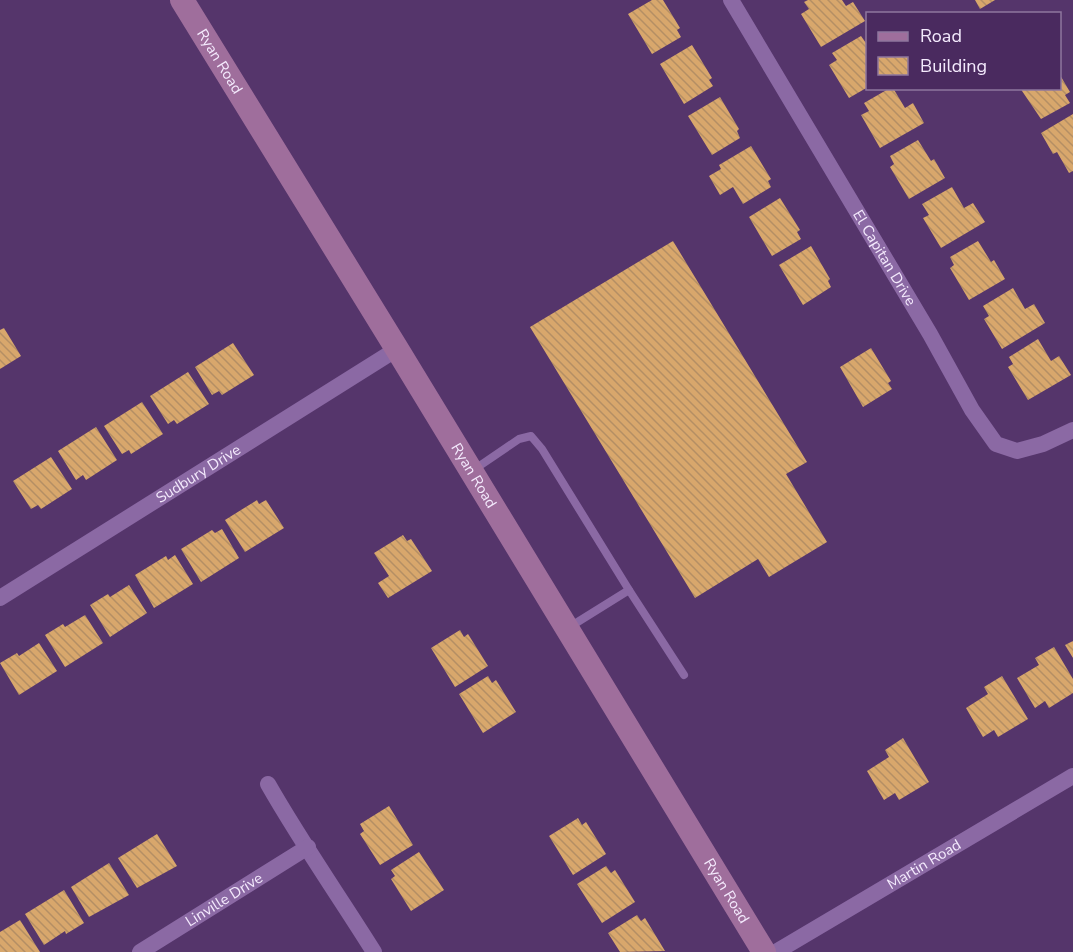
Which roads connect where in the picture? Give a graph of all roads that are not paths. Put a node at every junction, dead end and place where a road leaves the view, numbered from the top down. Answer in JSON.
{"nodes":[{"id":1,"x":182,"y":0,"type":"edge"},
{"id":2,"x":730,"y":0,"type":"edge"},
{"id":3,"x":397,"y":349,"type":"junction"},
{"id":4,"x":1073,"y":430,"type":"edge"},
{"id":5,"x":471,"y":471,"type":"junction"},
{"id":6,"x":629,"y":590,"type":"junction"},
{"id":7,"x":0,"y":598,"type":"edge"},
{"id":8,"x":568,"y":629,"type":"junction"},
{"id":9,"x":684,"y":675,"type":"dead end"},
{"id":10,"x":1073,"y":776,"type":"edge"},
{"id":11,"x":268,"y":784,"type":"dead end"},
{"id":12,"x":308,"y":847,"type":"junction"},
{"id":13,"x":140,"y":952,"type":"edge"},
{"id":14,"x":374,"y":952,"type":"edge"},
{"id":15,"x":764,"y":952,"type":"edge"},
{"id":16,"x":776,"y":952,"type":"edge"}],
"edges":[{"from":1,"to":3,"type":"main road","name":"Ryan Road"},
{"from":2,"to":4,"type":"street","name":"El Capitan Drive"},
{"from":3,"to":5,"type":"main road","name":"Ryan Road"},
{"from":3,"to":7,"type":"street","name":"Sudbury Drive"},
{"from":5,"to":6,"type":"lane"},
{"from":5,"to":8,"type":"main road","name":"Ryan Road"},
{"from":6,"to":8,"type":"lane"},
{"from":6,"to":9,"type":"lane"},
{"from":8,"to":15,"type":"main road","name":"Ryan Road"},
{"from":10,"to":16,"type":"street","name":"Martin Road"},
{"from":11,"to":12,"type":"street"},
{"from":12,"to":13,"type":"street","name":"Linville Drive"},
{"from":12,"to":14,"type":"street"}]}
